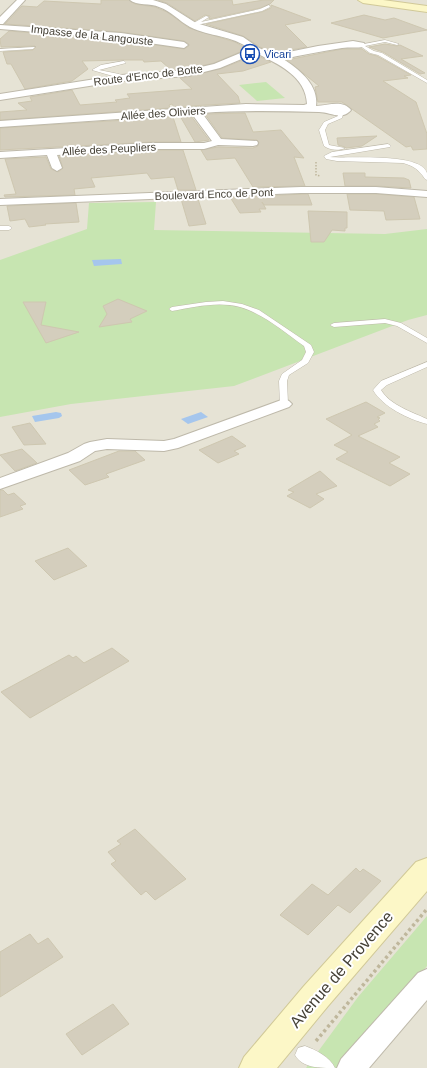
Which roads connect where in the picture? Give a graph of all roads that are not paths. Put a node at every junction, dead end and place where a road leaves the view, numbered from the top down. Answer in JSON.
{"nodes":[{"id":1,"x":21,"y":0,"type":"edge"},
{"id":2,"x":134,"y":0,"type":"edge"},
{"id":3,"x":363,"y":0,"type":"edge"},
{"id":4,"x":269,"y":6,"type":"dead end"},
{"id":5,"x":427,"y":9,"type":"edge"},
{"id":6,"x":207,"y":17,"type":"dead end"},
{"id":7,"x":0,"y":22,"type":"edge"},
{"id":8,"x":192,"y":25,"type":"junction"},
{"id":9,"x":0,"y":27,"type":"edge"},
{"id":10,"x":362,"y":43,"type":"junction"},
{"id":11,"x":397,"y":44,"type":"dead end"},
{"id":12,"x":184,"y":45,"type":"dead end"},
{"id":13,"x":33,"y":48,"type":"dead end"},
{"id":14,"x":0,"y":50,"type":"edge"},
{"id":15,"x":256,"y":50,"type":"junction"},
{"id":16,"x":272,"y":58,"type":"junction"},
{"id":17,"x":124,"y":62,"type":"dead end"},
{"id":18,"x":420,"y":73,"type":"dead end"},
{"id":19,"x":414,"y":74,"type":"junction"},
{"id":20,"x":121,"y":78,"type":"junction"},
{"id":21,"x":427,"y":82,"type":"edge"},
{"id":22,"x":0,"y":97,"type":"edge"},
{"id":23,"x":156,"y":104,"type":"dead end"},
{"id":24,"x":305,"y":109,"type":"junction"},
{"id":25,"x":195,"y":111,"type":"junction"},
{"id":26,"x":339,"y":113,"type":"joint"},
{"id":27,"x":161,"y":114,"type":"junction"},
{"id":28,"x":0,"y":124,"type":"edge"},
{"id":29,"x":218,"y":142,"type":"junction"},
{"id":30,"x":253,"y":143,"type":"dead end"},
{"id":31,"x":152,"y":146,"type":"junction"},
{"id":32,"x":388,"y":146,"type":"dead end"},
{"id":33,"x":355,"y":147,"type":"dead end"},
{"id":34,"x":51,"y":152,"type":"junction"},
{"id":35,"x":0,"y":155,"type":"edge"},
{"id":36,"x":159,"y":160,"type":"dead end"},
{"id":37,"x":57,"y":168,"type":"dead end"},
{"id":38,"x":427,"y":178,"type":"edge"},
{"id":39,"x":427,"y":194,"type":"edge"},
{"id":40,"x":0,"y":202,"type":"edge"},
{"id":41,"x":0,"y":228,"type":"edge"},
{"id":42,"x":9,"y":228,"type":"dead end"},
{"id":43,"x":172,"y":309,"type":"dead end"},
{"id":44,"x":334,"y":325,"type":"dead end"},
{"id":45,"x":427,"y":341,"type":"edge"},
{"id":46,"x":427,"y":364,"type":"edge"},
{"id":47,"x":284,"y":404,"type":"joint"},
{"id":48,"x":427,"y":422,"type":"edge"},
{"id":49,"x":0,"y":484,"type":"edge"},
{"id":50,"x":427,"y":870,"type":"edge"},
{"id":51,"x":427,"y":981,"type":"edge"},
{"id":52,"x":304,"y":1056,"type":"road end"},
{"id":53,"x":256,"y":1068,"type":"edge"},
{"id":54,"x":325,"y":1068,"type":"edge"},
{"id":55,"x":351,"y":1068,"type":"edge"}],
"edges":[{"from":1,"to":7,"type":"street"},
{"from":2,"to":8,"type":"street"},
{"from":3,"to":5,"type":"main road"},
{"from":4,"to":8,"type":"lane"},
{"from":6,"to":8,"type":"lane"},
{"from":8,"to":15,"type":"street"},
{"from":9,"to":12,"type":"street","name":"Impasse de la Langouste"},
{"from":10,"to":11,"type":"lane"},
{"from":10,"to":16,"type":"street"},
{"from":10,"to":19,"type":"lane"},
{"from":13,"to":14,"type":"lane"},
{"from":15,"to":16,"type":"street"},
{"from":15,"to":20,"type":"street","name":"Route d'Enco de Botte"},
{"from":16,"to":24,"type":"street"},
{"from":17,"to":20,"type":"lane"},
{"from":18,"to":19,"type":"lane"},
{"from":19,"to":21,"type":"lane"},
{"from":20,"to":22,"type":"street","name":"Route d'Enco de Botte"},
{"from":23,"to":27,"type":"street"},
{"from":24,"to":25,"type":"street","name":"Allée des Oliviers"},
{"from":24,"to":26,"type":"street","name":"Allée des Oliviers"},
{"from":25,"to":27,"type":"street","name":"Allée des Oliviers"},
{"from":25,"to":29,"type":"street"},
{"from":26,"to":33,"type":"lane"},
{"from":27,"to":28,"type":"street","name":"Allée des Oliviers"},
{"from":29,"to":30,"type":"street","name":"Allée des Peupliers"},
{"from":29,"to":31,"type":"street","name":"Allée des Peupliers"},
{"from":31,"to":34,"type":"street","name":"Allée des Peupliers"},
{"from":31,"to":36,"type":"street"},
{"from":32,"to":38,"type":"lane"},
{"from":34,"to":35,"type":"street","name":"Allée des Peupliers"},
{"from":34,"to":37,"type":"street"},
{"from":39,"to":40,"type":"street","name":"Boulevard Enco de Pont"},
{"from":41,"to":42,"type":"lane"},
{"from":43,"to":47,"type":"lane"},
{"from":44,"to":45,"type":"lane"},
{"from":46,"to":48,"type":"lane"},
{"from":47,"to":49,"type":"street"},
{"from":50,"to":53,"type":"main road","name":"Avenue de Provence"},
{"from":51,"to":55,"type":"street"},
{"from":52,"to":54,"type":"street"}]}
